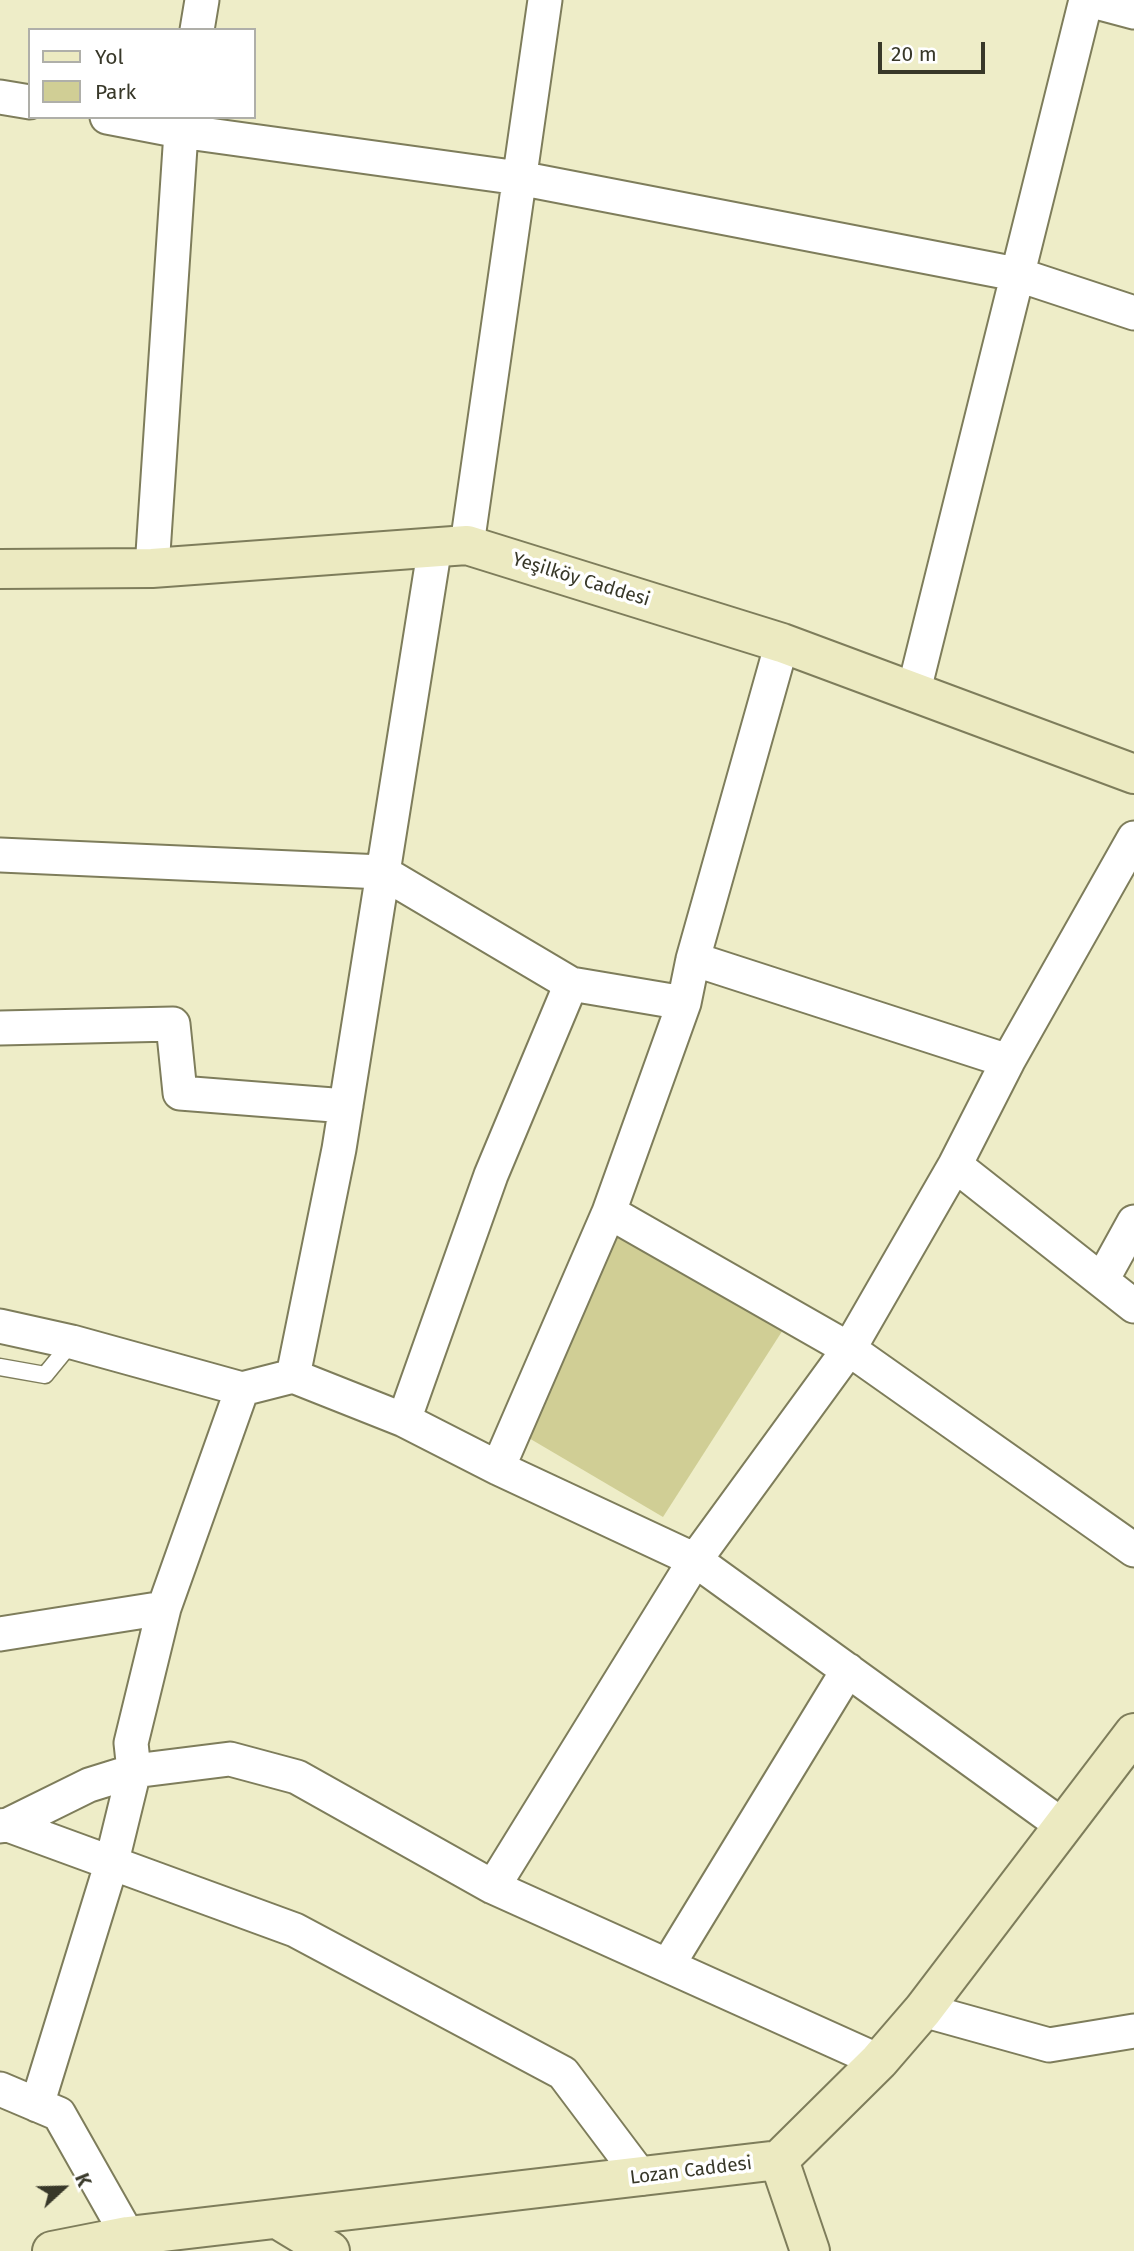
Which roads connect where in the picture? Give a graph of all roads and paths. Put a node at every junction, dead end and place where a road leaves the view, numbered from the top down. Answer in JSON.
{"nodes":[{"id":1,"x":202,"y":0,"type":"edge"},
{"id":2,"x":545,"y":0,"type":"edge"},
{"id":3,"x":1087,"y":0,"type":"edge"},
{"id":4,"x":1134,"y":12,"type":"edge"},
{"id":5,"x":197,"y":28,"type":"edge"},
{"id":6,"x":0,"y":97,"type":"edge"},
{"id":7,"x":28,"y":102,"type":"edge"},
{"id":8,"x":128,"y":119,"type":"edge"},
{"id":9,"x":181,"y":124,"type":"edge"},
{"id":10,"x":519,"y":178,"type":"junction"},
{"id":11,"x":1016,"y":274,"type":"junction"},
{"id":12,"x":1134,"y":313,"type":"edge"},
{"id":13,"x":451,"y":545,"type":"junction"},
{"id":14,"x":152,"y":568,"type":"junction"},
{"id":15,"x":0,"y":569,"type":"edge"},
{"id":16,"x":782,"y":643,"type":"junction"},
{"id":17,"x":914,"y":694,"type":"junction"},
{"id":18,"x":1134,"y":774,"type":"edge"},
{"id":19,"x":1134,"y":838,"type":"edge"},
{"id":20,"x":0,"y":855,"type":"edge"},
{"id":21,"x":382,"y":872,"type":"junction"},
{"id":22,"x":693,"y":959,"type":"junction"},
{"id":23,"x":571,"y":984,"type":"junction"},
{"id":24,"x":684,"y":1003,"type":"junction"},
{"id":25,"x":0,"y":1028,"type":"edge"},
{"id":26,"x":1008,"y":1061,"type":"junction"},
{"id":27,"x":346,"y":1106,"type":"junction"},
{"id":28,"x":955,"y":1165,"type":"junction"},
{"id":29,"x":609,"y":1212,"type":"junction"},
{"id":30,"x":1134,"y":1222,"type":"edge"},
{"id":31,"x":1102,"y":1280,"type":"junction"},
{"id":32,"x":1134,"y":1306,"type":"edge"},
{"id":33,"x":0,"y":1326,"type":"edge"},
{"id":34,"x":72,"y":1342,"type":"junction"},
{"id":35,"x":849,"y":1349,"type":"junction"},
{"id":36,"x":0,"y":1367,"type":"edge"},
{"id":37,"x":293,"y":1376,"type":"junction"},
{"id":38,"x":242,"y":1389,"type":"junction"},
{"id":39,"x":404,"y":1420,"type":"junction"},
{"id":40,"x":498,"y":1468,"type":"junction"},
{"id":41,"x":1134,"y":1550,"type":"edge"},
{"id":42,"x":695,"y":1560,"type":"junction"},
{"id":43,"x":164,"y":1608,"type":"junction"},
{"id":44,"x":0,"y":1634,"type":"edge"},
{"id":45,"x":848,"y":1670,"type":"junction"},
{"id":46,"x":1134,"y":1733,"type":"edge"},
{"id":47,"x":134,"y":1771,"type":"junction"},
{"id":48,"x":4,"y":1825,"type":"edge"},
{"id":49,"x":1063,"y":1826,"type":"junction"},
{"id":50,"x":111,"y":1865,"type":"junction"},
{"id":51,"x":493,"y":1887,"type":"junction"},
{"id":52,"x":668,"y":1965,"type":"junction"},
{"id":53,"x":923,"y":2010,"type":"junction"},
{"id":54,"x":1134,"y":2031,"type":"edge"},
{"id":55,"x":879,"y":2060,"type":"junction"},
{"id":56,"x":0,"y":2089,"type":"edge"},
{"id":57,"x":37,"y":2105,"type":"junction"},
{"id":58,"x":779,"y":2160,"type":"junction"},
{"id":59,"x":642,"y":2178,"type":"junction"},
{"id":60,"x":279,"y":2220,"type":"junction"},
{"id":61,"x":128,"y":2236,"type":"junction"},
{"id":62,"x":52,"y":2251,"type":"edge"},
{"id":63,"x":330,"y":2251,"type":"edge"},
{"id":64,"x":810,"y":2251,"type":"edge"}],
"edges":[{"from":1,"to":5,"type":"street"},
{"from":2,"to":10,"type":"street"},
{"from":3,"to":4,"type":"street"},
{"from":3,"to":11,"type":"street"},
{"from":6,"to":7,"type":"street"},
{"from":8,"to":9,"type":"street"},
{"from":9,"to":10,"type":"street"},
{"from":9,"to":14,"type":"street"},
{"from":10,"to":11,"type":"street"},
{"from":10,"to":13,"type":"street"},
{"from":11,"to":12,"type":"street"},
{"from":11,"to":17,"type":"street"},
{"from":13,"to":14,"type":"main road","name":"Yeşilköy Caddesi"},
{"from":13,"to":16,"type":"main road","name":"Yeşilköy Caddesi"},
{"from":13,"to":21,"type":"street"},
{"from":14,"to":15,"type":"main road","name":"Yeşilköy Caddesi"},
{"from":16,"to":17,"type":"main road","name":"Yeşilköy Caddesi"},
{"from":16,"to":22,"type":"street"},
{"from":17,"to":18,"type":"main road","name":"Yeşilköy Caddesi"},
{"from":19,"to":26,"type":"street"},
{"from":20,"to":21,"type":"street"},
{"from":21,"to":23,"type":"street"},
{"from":21,"to":27,"type":"street"},
{"from":22,"to":24,"type":"street"},
{"from":22,"to":26,"type":"street"},
{"from":23,"to":24,"type":"street"},
{"from":23,"to":39,"type":"street"},
{"from":24,"to":29,"type":"street"},
{"from":25,"to":27,"type":"street"},
{"from":26,"to":28,"type":"street"},
{"from":27,"to":37,"type":"street"},
{"from":28,"to":31,"type":"street"},
{"from":28,"to":35,"type":"street"},
{"from":29,"to":35,"type":"street"},
{"from":29,"to":40,"type":"street"},
{"from":30,"to":31,"type":"street"},
{"from":31,"to":32,"type":"street"},
{"from":33,"to":34,"type":"street"},
{"from":34,"to":36,"type":"lane"},
{"from":34,"to":38,"type":"street"},
{"from":35,"to":41,"type":"street"},
{"from":35,"to":42,"type":"street"},
{"from":37,"to":38,"type":"street"},
{"from":37,"to":39,"type":"street"},
{"from":38,"to":43,"type":"street"},
{"from":39,"to":40,"type":"street"},
{"from":40,"to":42,"type":"street"},
{"from":42,"to":45,"type":"street"},
{"from":42,"to":51,"type":"street"},
{"from":43,"to":44,"type":"street"},
{"from":43,"to":47,"type":"street"},
{"from":45,"to":49,"type":"street"},
{"from":45,"to":52,"type":"street"},
{"from":46,"to":49,"type":"main road","name":"Lozan Caddesi"},
{"from":47,"to":48,"type":"street"},
{"from":47,"to":50,"type":"street"},
{"from":47,"to":51,"type":"street"},
{"from":48,"to":50,"type":"street"},
{"from":49,"to":53,"type":"main road","name":"Lozan Caddesi"},
{"from":50,"to":57,"type":"street"},
{"from":50,"to":59,"type":"street"},
{"from":51,"to":52,"type":"street"},
{"from":52,"to":55,"type":"street"},
{"from":53,"to":54,"type":"street"},
{"from":53,"to":55,"type":"main road","name":"Lozan Caddesi"},
{"from":55,"to":58,"type":"main road","name":"Lozan Caddesi"},
{"from":56,"to":57,"type":"street"},
{"from":57,"to":61,"type":"street"},
{"from":58,"to":59,"type":"main road","name":"Lozan Caddesi"},
{"from":58,"to":64,"type":"main road"},
{"from":59,"to":60,"type":"main road","name":"Lozan Caddesi"},
{"from":60,"to":61,"type":"main road","name":"Lozan Caddesi"},
{"from":60,"to":63,"type":"main road"},
{"from":61,"to":62,"type":"main road","name":"Lozan Caddesi"}]}
